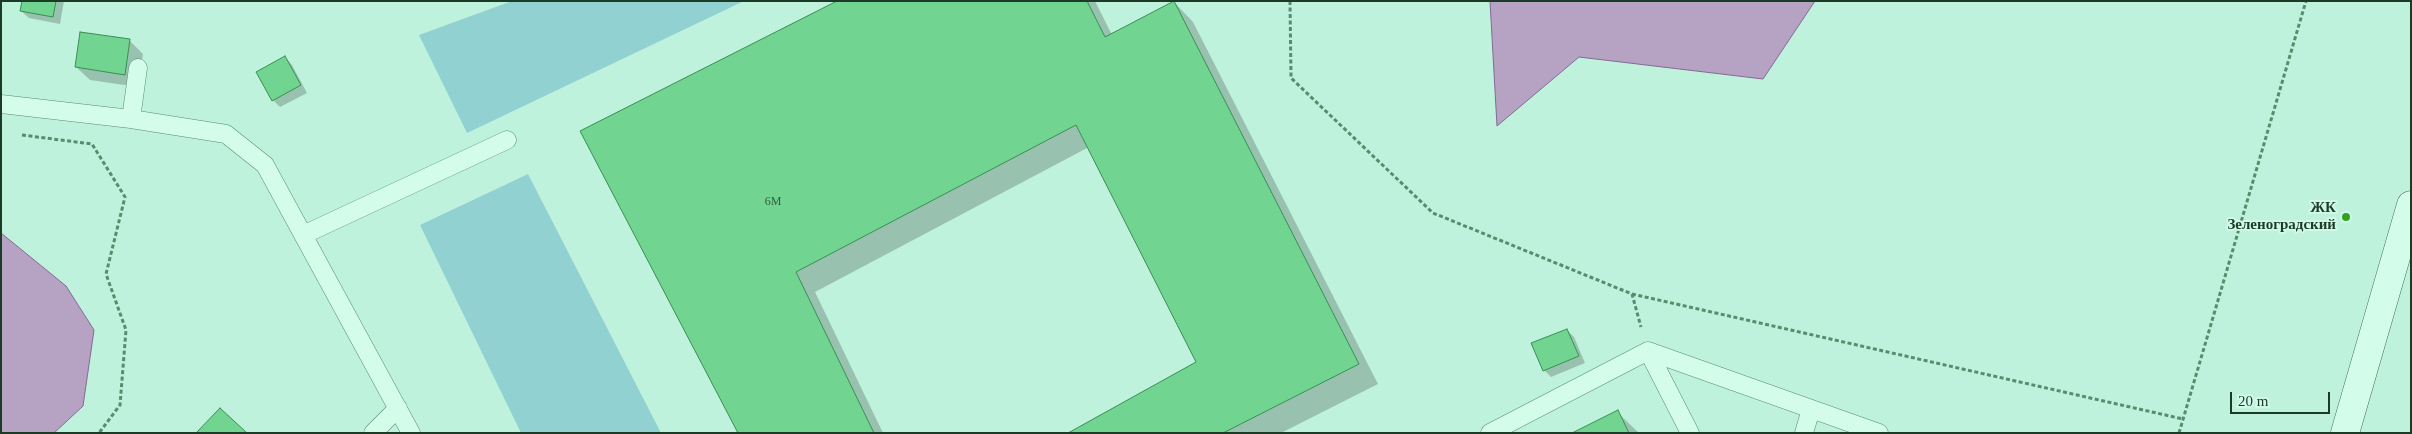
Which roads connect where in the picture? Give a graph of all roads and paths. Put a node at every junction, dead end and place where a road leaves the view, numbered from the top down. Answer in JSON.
{"nodes":[{"id":1,"x":1290,"y":1,"type":"edge"},
{"id":2,"x":2306,"y":1,"type":"edge"},
{"id":3,"x":138,"y":68,"type":"dead end"},
{"id":4,"x":1,"y":104,"type":"edge"},
{"id":5,"x":131,"y":119,"type":"junction"},
{"id":6,"x":19,"y":135,"type":"dead end"},
{"id":7,"x":507,"y":140,"type":"dead end"},
{"id":8,"x":2411,"y":205,"type":"edge"},
{"id":9,"x":303,"y":235,"type":"junction"},
{"id":10,"x":1632,"y":294,"type":"junction"},
{"id":11,"x":1648,"y":352,"type":"junction"},
{"id":12,"x":398,"y":408,"type":"junction"},
{"id":13,"x":1811,"y":409,"type":"junction"},
{"id":14,"x":2183,"y":419,"type":"junction"},
{"id":15,"x":99,"y":433,"type":"edge"},
{"id":16,"x":372,"y":433,"type":"edge"},
{"id":17,"x":411,"y":433,"type":"edge"},
{"id":18,"x":1490,"y":433,"type":"edge"},
{"id":19,"x":1690,"y":433,"type":"edge"},
{"id":20,"x":1804,"y":433,"type":"edge"},
{"id":21,"x":1879,"y":433,"type":"edge"},
{"id":22,"x":2179,"y":433,"type":"edge"},
{"id":23,"x":2345,"y":433,"type":"edge"}],
"edges":[{"from":1,"to":10,"type":"path"},
{"from":2,"to":14,"type":"path"},
{"from":3,"to":5,"type":"lane"},
{"from":4,"to":5,"type":"lane"},
{"from":5,"to":9,"type":"lane"},
{"from":6,"to":15,"type":"path"},
{"from":7,"to":9,"type":"lane"},
{"from":8,"to":23,"type":"main road"},
{"from":9,"to":12,"type":"lane"},
{"from":10,"to":11,"type":"path"},
{"from":10,"to":14,"type":"path"},
{"from":11,"to":13,"type":"lane"},
{"from":11,"to":18,"type":"lane"},
{"from":11,"to":19,"type":"lane"},
{"from":12,"to":16,"type":"lane"},
{"from":12,"to":17,"type":"lane"},
{"from":13,"to":20,"type":"lane"},
{"from":13,"to":21,"type":"lane"},
{"from":14,"to":22,"type":"path"}]}
